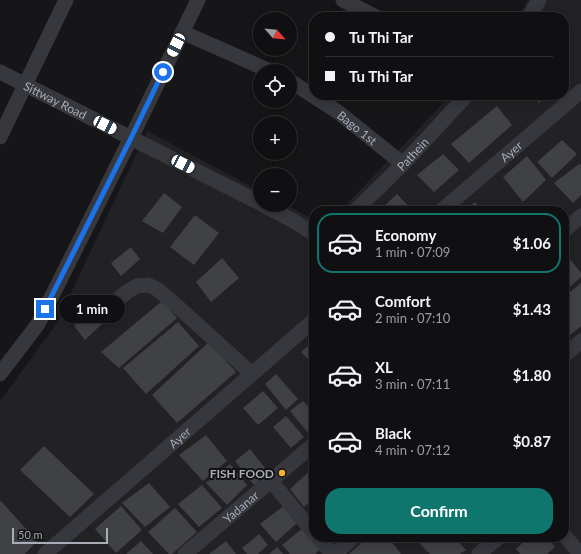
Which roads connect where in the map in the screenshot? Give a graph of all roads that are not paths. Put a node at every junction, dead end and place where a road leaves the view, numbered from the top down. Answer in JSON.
{"nodes":[{"id":1,"x":66,"y":0,"type":"edge"},
{"id":2,"x":198,"y":0,"type":"edge"},
{"id":3,"x":343,"y":0,"type":"edge"},
{"id":4,"x":366,"y":12,"type":"edge"},
{"id":5,"x":182,"y":32,"type":"junction"},
{"id":6,"x":254,"y":64,"type":"edge"},
{"id":7,"x":0,"y":72,"type":"edge"},
{"id":8,"x":25,"y":84,"type":"junction"},
{"id":9,"x":297,"y":86,"type":"edge"},
{"id":10,"x":581,"y":91,"type":"edge"},
{"id":11,"x":309,"y":93,"type":"edge"},
{"id":12,"x":319,"y":100,"type":"edge"},
{"id":13,"x":462,"y":100,"type":"edge"},
{"id":14,"x":0,"y":137,"type":"edge"},
{"id":15,"x":131,"y":138,"type":"junction"},
{"id":16,"x":403,"y":164,"type":"junction"},
{"id":17,"x":253,"y":199,"type":"edge"},
{"id":18,"x":360,"y":206,"type":"edge"},
{"id":19,"x":446,"y":206,"type":"edge"},
{"id":20,"x":277,"y":212,"type":"edge"},
{"id":21,"x":581,"y":216,"type":"edge"},
{"id":22,"x":569,"y":227,"type":"edge"},
{"id":23,"x":309,"y":231,"type":"edge"},
{"id":24,"x":110,"y":306,"type":"dead end"},
{"id":25,"x":309,"y":324,"type":"edge"},
{"id":26,"x":581,"y":342,"type":"edge"},
{"id":27,"x":569,"y":352,"type":"edge"},
{"id":28,"x":0,"y":374,"type":"edge"},
{"id":29,"x":252,"y":374,"type":"junction"},
{"id":30,"x":309,"y":448,"type":"edge"},
{"id":31,"x":271,"y":481,"type":"junction"},
{"id":32,"x":309,"y":527,"type":"edge"},
{"id":33,"x":569,"y":541,"type":"edge"},
{"id":34,"x":322,"y":542,"type":"edge"},
{"id":35,"x":348,"y":542,"type":"edge"},
{"id":36,"x":493,"y":542,"type":"edge"},
{"id":37,"x":45,"y":554,"type":"edge"},
{"id":38,"x":185,"y":554,"type":"edge"},
{"id":39,"x":333,"y":554,"type":"edge"},
{"id":40,"x":479,"y":554,"type":"edge"},
{"id":41,"x":580,"y":554,"type":"edge"}],
"edges":[{"from":1,"to":8,"type":"street"},
{"from":2,"to":5,"type":"street"},
{"from":3,"to":4,"type":"street"},
{"from":5,"to":6,"type":"street"},
{"from":5,"to":15,"type":"street"},
{"from":7,"to":8,"type":"street","name":"Sittway Road"},
{"from":8,"to":14,"type":"street"},
{"from":8,"to":15,"type":"street","name":"Sittway Road"},
{"from":9,"to":11,"type":"street","name":"Bago 1st"},
{"from":10,"to":19,"type":"street","name":"Ayer"},
{"from":12,"to":16,"type":"street","name":"Bago 1st"},
{"from":13,"to":16,"type":"street","name":"Pathein"},
{"from":15,"to":17,"type":"street","name":"Sittway Road"},
{"from":15,"to":28,"type":"street"},
{"from":16,"to":18,"type":"street","name":"Pathein"},
{"from":20,"to":23,"type":"street"},
{"from":21,"to":22,"type":"street"},
{"from":24,"to":29,"type":"street"},
{"from":25,"to":29,"type":"street","name":"Ayer"},
{"from":26,"to":27,"type":"street"},
{"from":29,"to":37,"type":"street","name":"Ayer"},
{"from":30,"to":31,"type":"street","name":"Yadanar"},
{"from":31,"to":32,"type":"street"},
{"from":31,"to":38,"type":"street","name":"Yadanar"},
{"from":33,"to":41,"type":"street"},
{"from":34,"to":39,"type":"street"},
{"from":35,"to":39,"type":"street"},
{"from":36,"to":40,"type":"street"}]}
